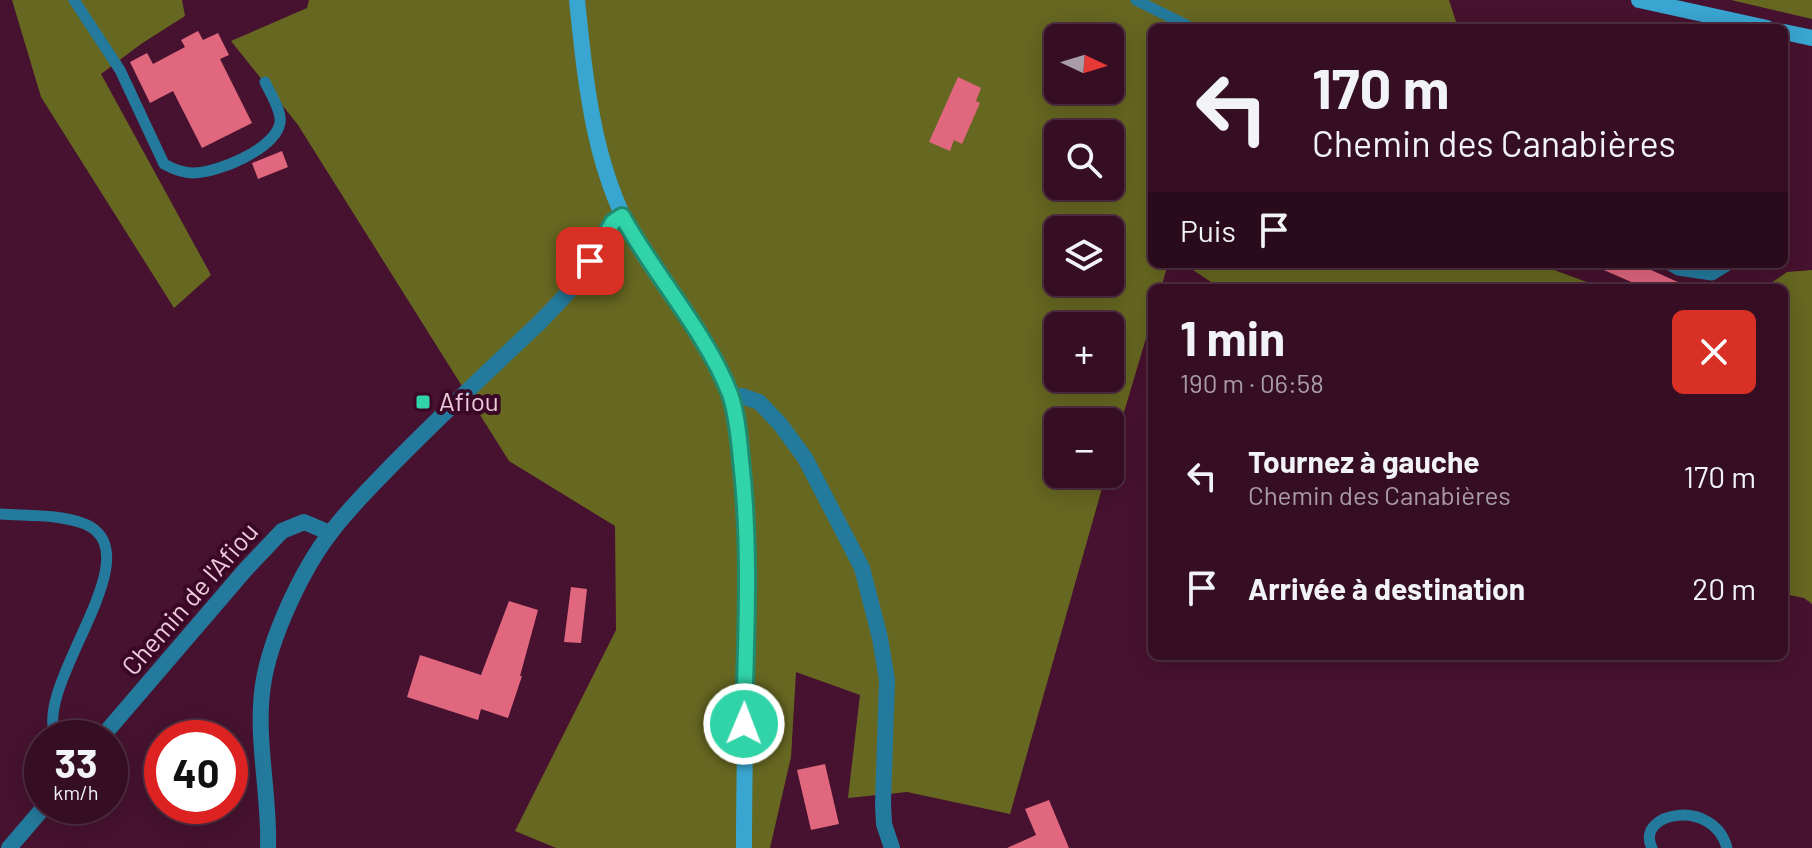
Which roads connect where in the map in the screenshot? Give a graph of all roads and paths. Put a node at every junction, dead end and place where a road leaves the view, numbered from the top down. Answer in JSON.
{"nodes":[{"id":1,"x":74,"y":0,"type":"edge"},
{"id":2,"x":577,"y":0,"type":"edge"},
{"id":3,"x":1136,"y":0,"type":"edge"},
{"id":4,"x":1639,"y":0,"type":"edge"},
{"id":5,"x":1184,"y":24,"type":"edge"},
{"id":6,"x":1749,"y":24,"type":"edge"},
{"id":7,"x":1788,"y":33,"type":"edge"},
{"id":8,"x":1812,"y":38,"type":"edge"},
{"id":9,"x":265,"y":82,"type":"dead end"},
{"id":10,"x":622,"y":216,"type":"junction"},
{"id":11,"x":1675,"y":268,"type":"edge"},
{"id":12,"x":1723,"y":268,"type":"edge"},
{"id":13,"x":731,"y":397,"type":"junction"},
{"id":14,"x":0,"y":514,"type":"edge"},
{"id":15,"x":330,"y":533,"type":"junction"},
{"id":16,"x":52,"y":720,"type":"edge"},
{"id":17,"x":116,"y":720,"type":"edge"},
{"id":18,"x":30,"y":824,"type":"edge"},
{"id":19,"x":9,"y":848,"type":"edge"},
{"id":20,"x":268,"y":848,"type":"edge"},
{"id":21,"x":744,"y":848,"type":"edge"},
{"id":22,"x":892,"y":848,"type":"edge"},
{"id":23,"x":1652,"y":848,"type":"edge"},
{"id":24,"x":1727,"y":848,"type":"edge"}],
"edges":[{"from":1,"to":9,"type":"lane"},
{"from":2,"to":10,"type":"street"},
{"from":3,"to":5,"type":"lane"},
{"from":4,"to":6,"type":"street"},
{"from":7,"to":8,"type":"street"},
{"from":10,"to":13,"type":"street"},
{"from":10,"to":15,"type":"street"},
{"from":11,"to":12,"type":"lane"},
{"from":13,"to":21,"type":"street"},
{"from":13,"to":22,"type":"street"},
{"from":14,"to":16,"type":"lane"},
{"from":15,"to":17,"type":"street","name":"Chemin de l'Afiou"},
{"from":15,"to":20,"type":"street"},
{"from":18,"to":19,"type":"street"},
{"from":23,"to":24,"type":"lane"}]}
